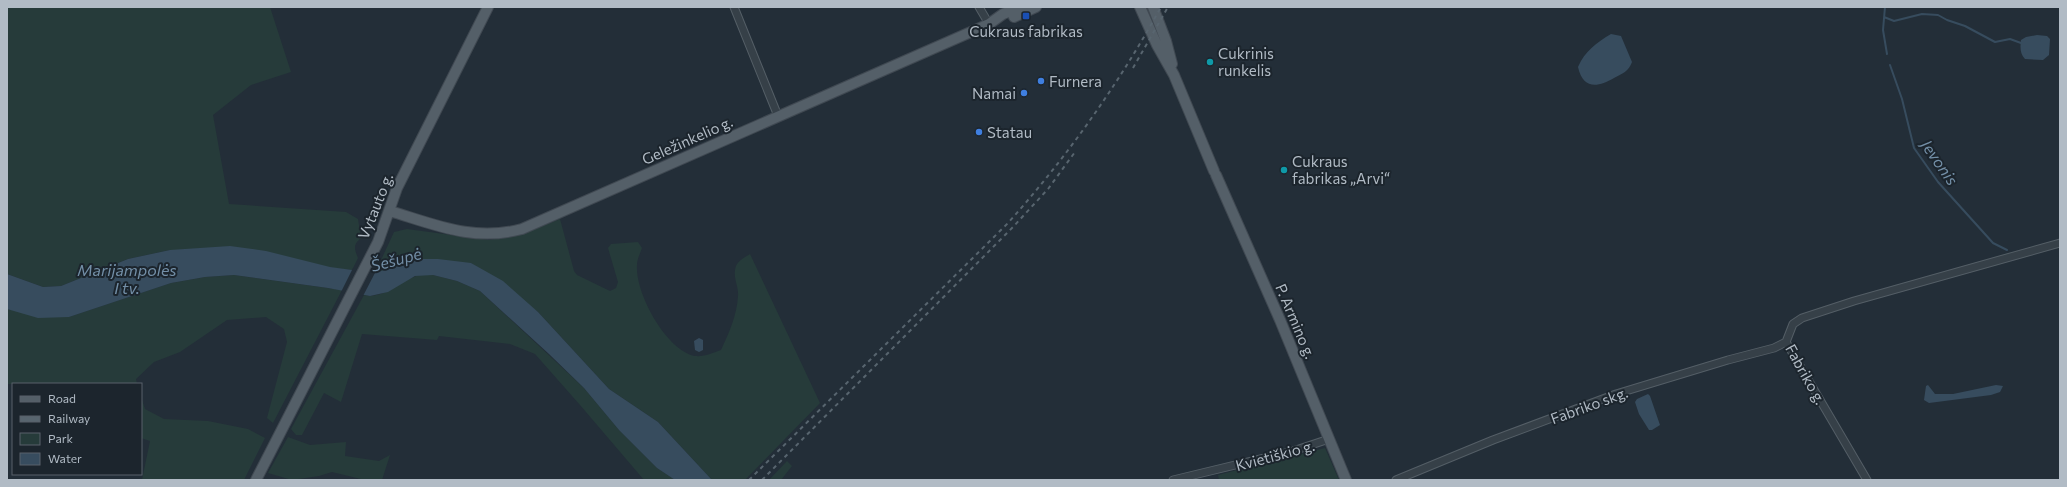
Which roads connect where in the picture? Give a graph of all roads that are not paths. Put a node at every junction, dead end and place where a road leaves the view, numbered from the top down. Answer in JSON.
{"nodes":[{"id":1,"x":488,"y":7,"type":"edge"},
{"id":2,"x":734,"y":7,"type":"edge"},
{"id":3,"x":979,"y":7,"type":"edge"},
{"id":4,"x":1021,"y":7,"type":"edge"},
{"id":5,"x":1036,"y":7,"type":"edge"},
{"id":6,"x":1153,"y":7,"type":"edge"},
{"id":7,"x":1141,"y":8,"type":"edge"},
{"id":8,"x":989,"y":24,"type":"junction"},
{"id":9,"x":1174,"y":75,"type":"junction"},
{"id":10,"x":778,"y":116,"type":"junction"},
{"id":11,"x":390,"y":211,"type":"junction"},
{"id":12,"x":2060,"y":243,"type":"edge"},
{"id":13,"x":1786,"y":342,"type":"junction"},
{"id":14,"x":1329,"y":440,"type":"junction"},
{"id":15,"x":256,"y":480,"type":"edge"},
{"id":16,"x":1173,"y":480,"type":"edge"},
{"id":17,"x":1346,"y":480,"type":"edge"},
{"id":18,"x":1396,"y":480,"type":"edge"},
{"id":19,"x":1867,"y":480,"type":"edge"}],
"edges":[{"from":1,"to":11,"type":"main road","name":"Vytauto g."},
{"from":2,"to":10,"type":"street"},
{"from":3,"to":8,"type":"street"},
{"from":4,"to":8,"type":"main road","name":"Geležinkelio g."},
{"from":5,"to":8,"type":"main road","name":"Geležinkelio g."},
{"from":6,"to":9,"type":"main road","name":"P. Armino g."},
{"from":7,"to":9,"type":"main road","name":"P. Armino g."},
{"from":8,"to":10,"type":"main road","name":"Geležinkelio g."},
{"from":9,"to":14,"type":"main road","name":"P. Armino g."},
{"from":10,"to":11,"type":"main road","name":"Geležinkelio g."},
{"from":11,"to":15,"type":"main road","name":"Vytauto g."},
{"from":12,"to":13,"type":"street","name":"Fabriko g."},
{"from":13,"to":18,"type":"street","name":"Fabriko skg."},
{"from":13,"to":19,"type":"street","name":"Fabriko g."},
{"from":14,"to":16,"type":"street","name":"Kvietiškio g."},
{"from":14,"to":17,"type":"main road","name":"P. Armino g."}]}
